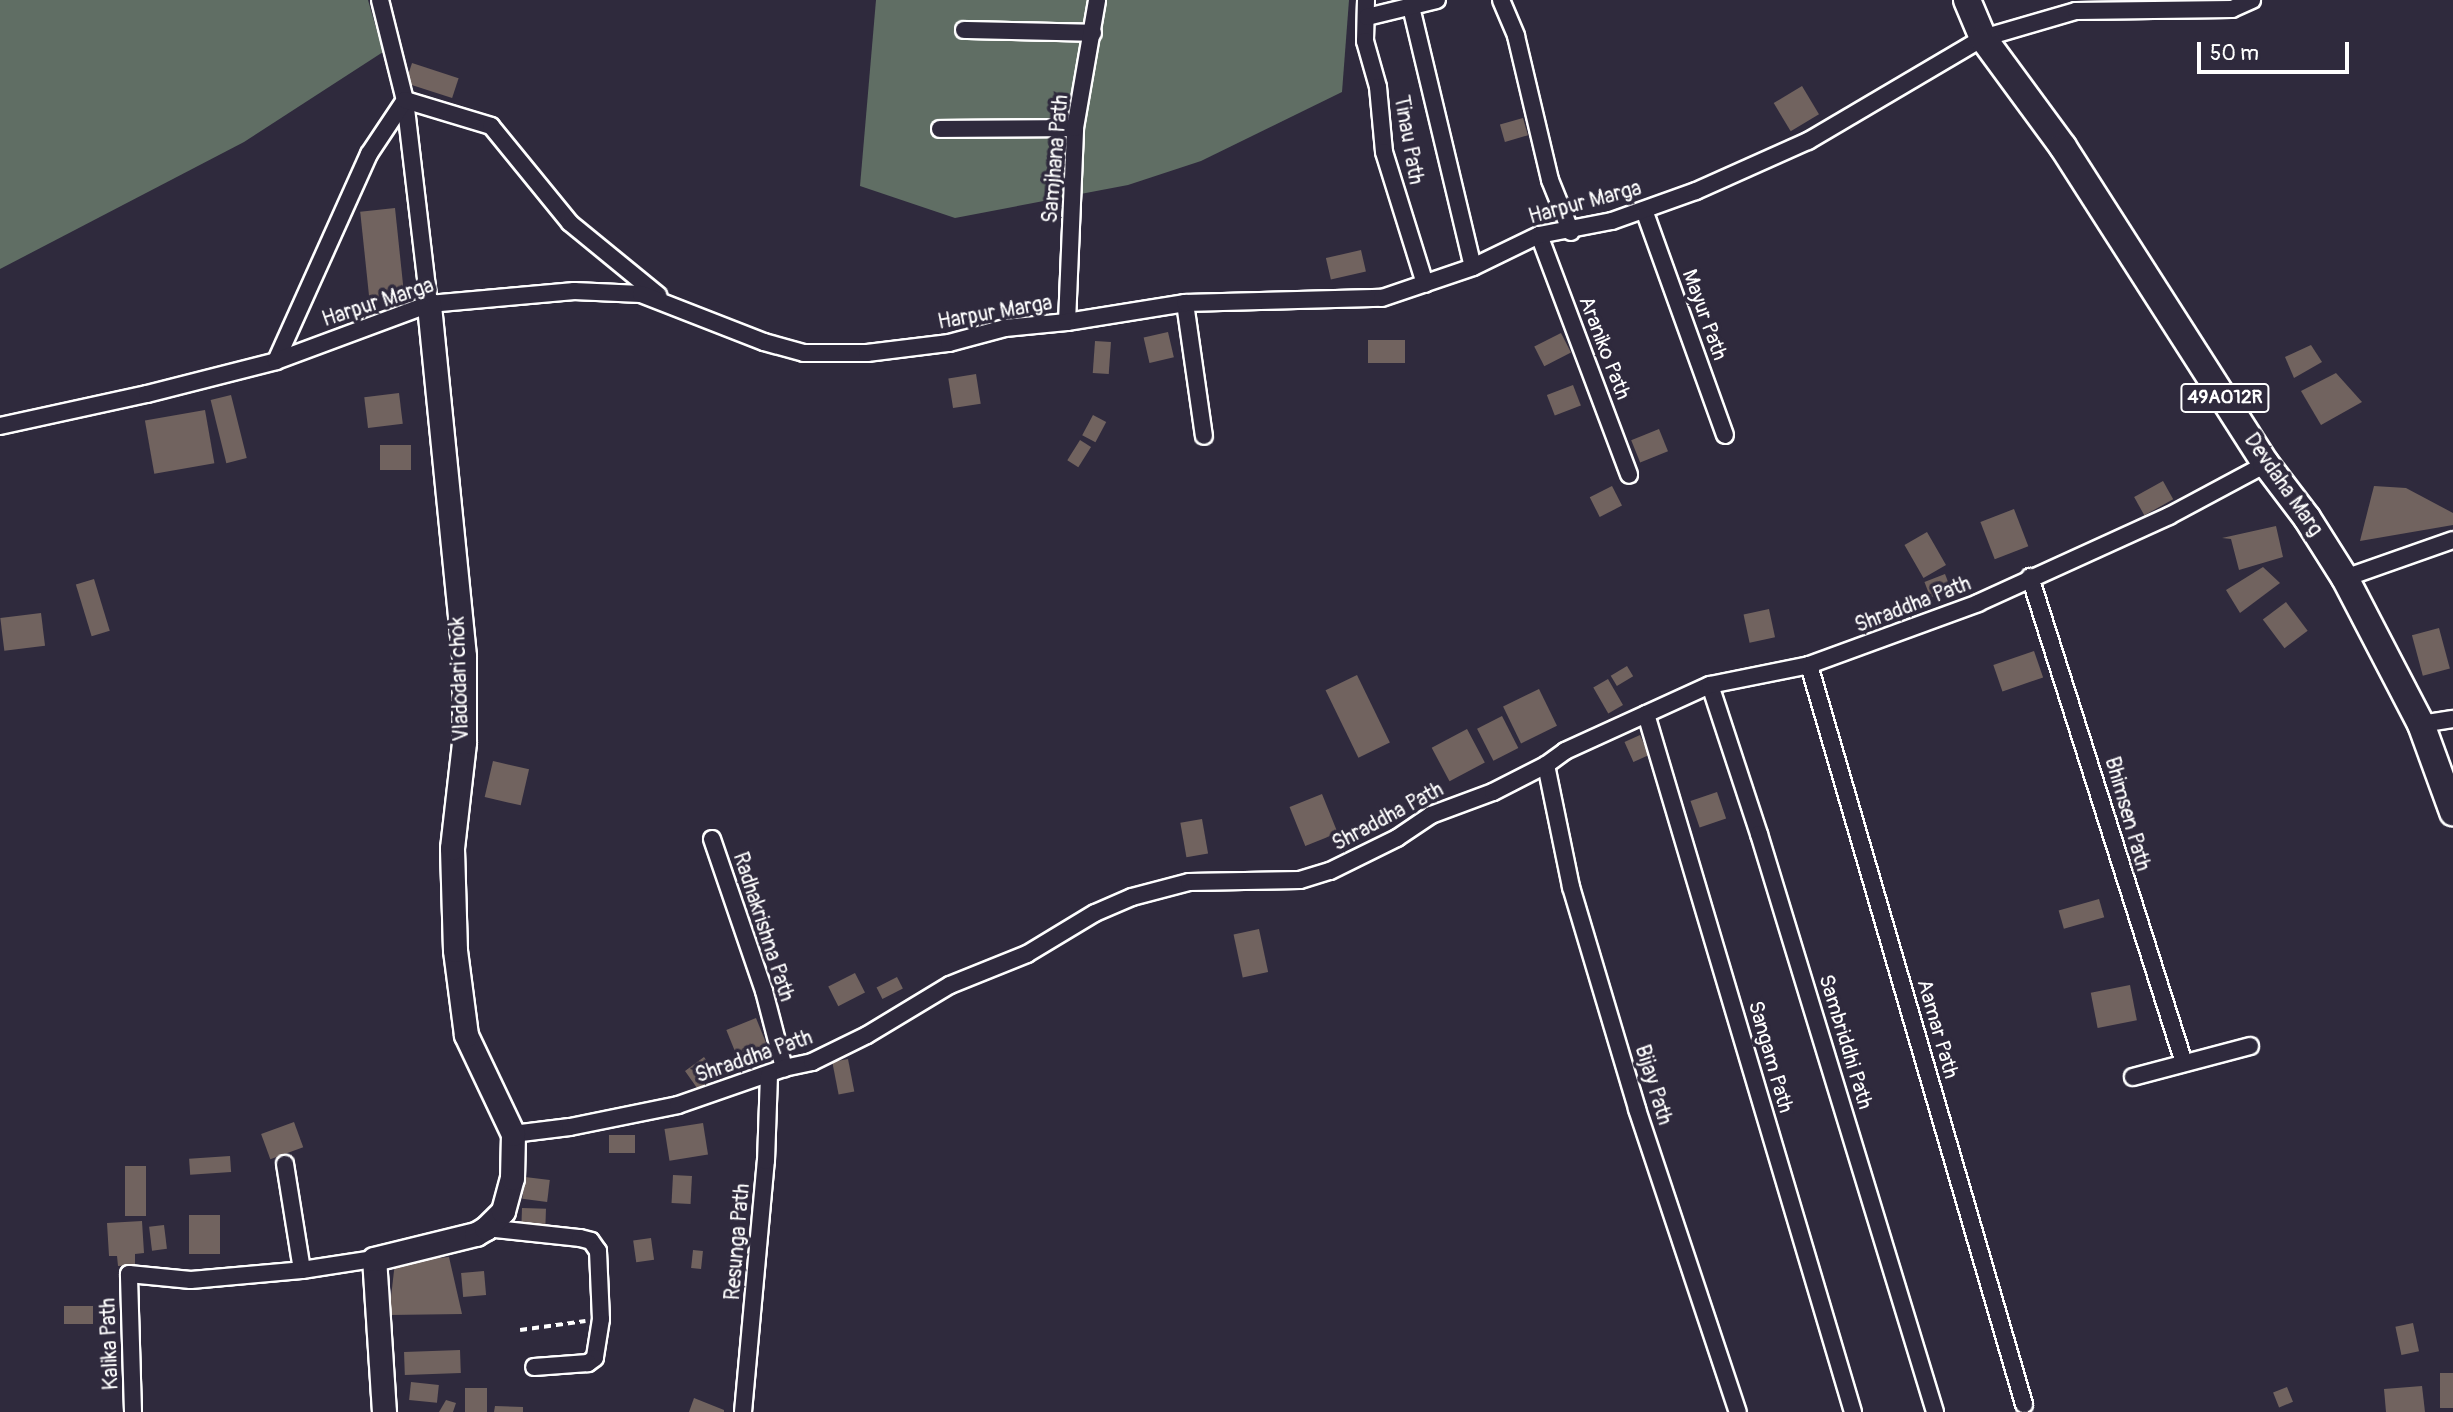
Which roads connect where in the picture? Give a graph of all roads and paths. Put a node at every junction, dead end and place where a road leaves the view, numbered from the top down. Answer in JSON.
{"nodes":[{"id":1,"x":380,"y":0,"type":"edge"},
{"id":2,"x":1097,"y":0,"type":"edge"},
{"id":3,"x":1366,"y":0,"type":"edge"},
{"id":4,"x":1501,"y":0,"type":"edge"},
{"id":5,"x":1967,"y":0,"type":"edge"},
{"id":6,"x":2252,"y":0,"type":"edge"},
{"id":7,"x":1433,"y":1,"type":"edge"},
{"id":8,"x":1411,"y":7,"type":"junction"},
{"id":9,"x":1367,"y":17,"type":"junction"},
{"id":10,"x":964,"y":30,"type":"dead end"},
{"id":11,"x":1093,"y":33,"type":"junction"},
{"id":12,"x":1983,"y":38,"type":"junction"},
{"id":13,"x":405,"y":100,"type":"junction"},
{"id":14,"x":1075,"y":128,"type":"junction"},
{"id":15,"x":940,"y":129,"type":"dead end"},
{"id":16,"x":1644,"y":210,"type":"junction"},
{"id":17,"x":1571,"y":232,"type":"junction"},
{"id":18,"x":1539,"y":235,"type":"junction"},
{"id":19,"x":1473,"y":267,"type":"junction"},
{"id":20,"x":1425,"y":284,"type":"junction"},
{"id":21,"x":1185,"y":303,"type":"junction"},
{"id":22,"x":429,"y":304,"type":"junction"},
{"id":23,"x":670,"y":305,"type":"junction"},
{"id":24,"x":1067,"y":322,"type":"junction"},
{"id":25,"x":276,"y":360,"type":"junction"},
{"id":26,"x":0,"y":426,"type":"edge"},
{"id":27,"x":1725,"y":435,"type":"dead end"},
{"id":28,"x":1204,"y":436,"type":"dead end"},
{"id":29,"x":2266,"y":464,"type":"junction"},
{"id":30,"x":1629,"y":475,"type":"dead end"},
{"id":31,"x":2453,"y":540,"type":"edge"},
{"id":32,"x":2030,"y":577,"type":"junction"},
{"id":33,"x":2344,"y":578,"type":"junction"},
{"id":34,"x":1809,"y":665,"type":"junction"},
{"id":35,"x":1710,"y":685,"type":"junction"},
{"id":36,"x":1647,"y":714,"type":"junction"},
{"id":37,"x":2453,"y":719,"type":"edge"},
{"id":38,"x":2421,"y":724,"type":"junction"},
{"id":39,"x":1546,"y":765,"type":"junction"},
{"id":40,"x":2453,"y":812,"type":"edge"},
{"id":41,"x":712,"y":839,"type":"dead end"},
{"id":42,"x":2250,"y":1046,"type":"dead end"},
{"id":43,"x":2184,"y":1063,"type":"junction"},
{"id":44,"x":784,"y":1068,"type":"junction"},
{"id":45,"x":769,"y":1075,"type":"junction"},
{"id":46,"x":2133,"y":1077,"type":"dead end"},
{"id":47,"x":513,"y":1134,"type":"junction"},
{"id":48,"x":285,"y":1164,"type":"dead end"},
{"id":49,"x":486,"y":1227,"type":"junction"},
{"id":50,"x":374,"y":1259,"type":"junction"},
{"id":51,"x":302,"y":1270,"type":"junction"},
{"id":52,"x":601,"y":1319,"type":"junction"},
{"id":53,"x":520,"y":1330,"type":"dead end"},
{"id":54,"x":534,"y":1367,"type":"dead end"},
{"id":55,"x":2024,"y":1404,"type":"dead end"},
{"id":56,"x":133,"y":1412,"type":"edge"},
{"id":57,"x":384,"y":1412,"type":"edge"},
{"id":58,"x":743,"y":1412,"type":"edge"},
{"id":59,"x":1738,"y":1412,"type":"edge"},
{"id":60,"x":1853,"y":1412,"type":"edge"},
{"id":61,"x":1935,"y":1412,"type":"edge"}],
"edges":[{"from":1,"to":13,"type":"street","name":"Vladodari chok"},
{"from":2,"to":11,"type":"street","name":"Samjhana Path"},
{"from":3,"to":9,"type":"street","name":"Tinau Path"},
{"from":4,"to":17,"type":"street"},
{"from":5,"to":12,"type":"main road","name":"Devdaha Marg","number":"49A012R"},
{"from":6,"to":12,"type":"street","name":"Harpur Marga"},
{"from":7,"to":8,"type":"street"},
{"from":8,"to":9,"type":"street"},
{"from":8,"to":19,"type":"street","name":"Tinau Path"},
{"from":9,"to":20,"type":"street","name":"Tinau Path"},
{"from":10,"to":11,"type":"street"},
{"from":11,"to":14,"type":"street","name":"Samjhana Path"},
{"from":12,"to":16,"type":"street","name":"Harpur Marga"},
{"from":12,"to":29,"type":"main road","name":"Devdaha Marg","number":"49A012R"},
{"from":13,"to":22,"type":"street","name":"Vladodari chok"},
{"from":13,"to":23,"type":"street"},
{"from":13,"to":25,"type":"street"},
{"from":14,"to":15,"type":"street"},
{"from":14,"to":24,"type":"street","name":"Samjhana Path"},
{"from":16,"to":17,"type":"street","name":"Harpur Marga"},
{"from":16,"to":27,"type":"street","name":"Mayur Path"},
{"from":17,"to":18,"type":"street","name":"Harpur Marga"},
{"from":18,"to":19,"type":"street","name":"Harpur Marga"},
{"from":18,"to":30,"type":"street","name":"Araniko Path"},
{"from":19,"to":20,"type":"street","name":"Harpur Marga"},
{"from":20,"to":21,"type":"street","name":"Harpur Marga"},
{"from":21,"to":24,"type":"street","name":"Harpur Marga"},
{"from":21,"to":28,"type":"street"},
{"from":22,"to":23,"type":"street","name":"Harpur Marga"},
{"from":22,"to":25,"type":"street","name":"Harpur Marga"},
{"from":22,"to":47,"type":"street","name":"Vladodari chok"},
{"from":23,"to":24,"type":"street","name":"Harpur Marga"},
{"from":25,"to":26,"type":"street","name":"Harpur Marga"},
{"from":29,"to":32,"type":"street","name":"Shraddha Path"},
{"from":29,"to":33,"type":"main road","name":"Devdaha Marg","number":"49A012R"},
{"from":31,"to":33,"type":"street"},
{"from":32,"to":34,"type":"street","name":"Shraddha Path"},
{"from":32,"to":43,"type":"street","name":"Bhimsen Path"},
{"from":33,"to":38,"type":"main road","name":"Devdaha Marg","number":"49A012R"},
{"from":34,"to":35,"type":"street","name":"Shraddha Path"},
{"from":34,"to":55,"type":"street","name":"Aamar Path"},
{"from":35,"to":36,"type":"street","name":"Shraddha Path"},
{"from":35,"to":61,"type":"street","name":"Sambriddhi Path"},
{"from":36,"to":39,"type":"street","name":"Shraddha Path"},
{"from":36,"to":60,"type":"street","name":"Sangam Path"},
{"from":37,"to":38,"type":"street"},
{"from":38,"to":40,"type":"main road","name":"Devdaha Marg","number":"49A012R"},
{"from":39,"to":44,"type":"street","name":"Shraddha Path"},
{"from":39,"to":59,"type":"street","name":"Bijay Path"},
{"from":41,"to":44,"type":"street","name":"Radhakrishna Path"},
{"from":42,"to":43,"type":"street"},
{"from":43,"to":46,"type":"street"},
{"from":44,"to":45,"type":"street","name":"Shraddha Path"},
{"from":45,"to":47,"type":"street","name":"Shraddha Path"},
{"from":45,"to":58,"type":"street","name":"Resunga Path"},
{"from":47,"to":49,"type":"street","name":"Vladodari chok"},
{"from":48,"to":51,"type":"street"},
{"from":49,"to":50,"type":"street"},
{"from":49,"to":52,"type":"street"},
{"from":50,"to":51,"type":"street"},
{"from":50,"to":57,"type":"street"},
{"from":51,"to":56,"type":"street","name":"Kalika Path"},
{"from":52,"to":53,"type":"path"},
{"from":52,"to":54,"type":"street"}]}
